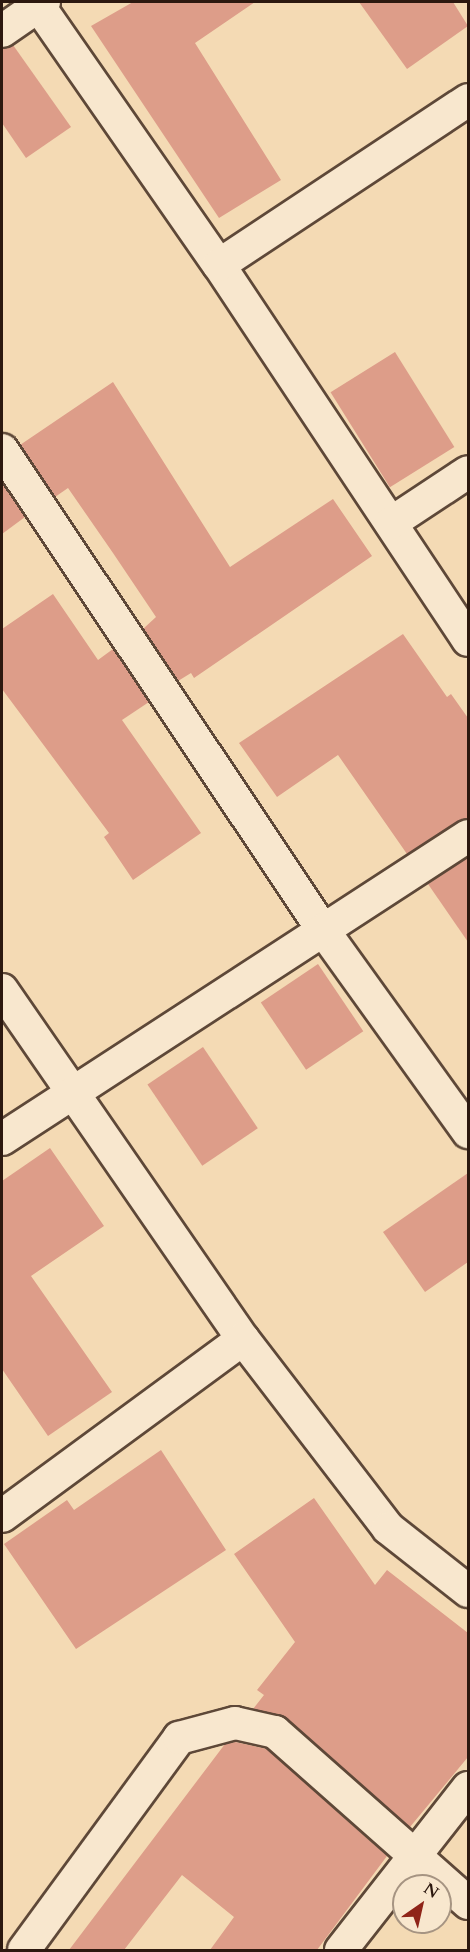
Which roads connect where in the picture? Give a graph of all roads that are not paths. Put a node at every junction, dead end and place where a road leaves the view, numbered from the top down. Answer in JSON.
{"nodes":[{"id":1,"x":39,"y":3,"type":"edge"},
{"id":2,"x":2,"y":32,"type":"edge"},
{"id":3,"x":468,"y":100,"type":"edge"},
{"id":4,"x":219,"y":265,"type":"junction"},
{"id":5,"x":2,"y":450,"type":"edge"},
{"id":6,"x":468,"y":472,"type":"edge"},
{"id":7,"x":391,"y":523,"type":"junction"},
{"id":8,"x":468,"y":640,"type":"edge"},
{"id":9,"x":468,"y":836,"type":"edge"},
{"id":10,"x":323,"y":930,"type":"junction"},
{"id":11,"x":2,"y":990,"type":"edge"},
{"id":12,"x":69,"y":1090,"type":"junction"},
{"id":13,"x":468,"y":1132,"type":"edge"},
{"id":14,"x":2,"y":1139,"type":"edge"},
{"id":15,"x":243,"y":1339,"type":"junction"},
{"id":16,"x":2,"y":1516,"type":"edge"},
{"id":17,"x":468,"y":1592,"type":"edge"},
{"id":18,"x":468,"y":1788,"type":"edge"},
{"id":19,"x":414,"y":1859,"type":"junction"},
{"id":20,"x":468,"y":1903,"type":"edge"},
{"id":21,"x":24,"y":1950,"type":"edge"},
{"id":22,"x":341,"y":1950,"type":"edge"}],
"edges":[{"from":1,"to":2,"type":"street"},
{"from":1,"to":4,"type":"street"},
{"from":3,"to":4,"type":"street"},
{"from":4,"to":7,"type":"street"},
{"from":5,"to":10,"type":"street"},
{"from":6,"to":7,"type":"street"},
{"from":7,"to":8,"type":"street"},
{"from":9,"to":10,"type":"street"},
{"from":10,"to":12,"type":"street"},
{"from":10,"to":13,"type":"street"},
{"from":11,"to":12,"type":"street"},
{"from":12,"to":14,"type":"street"},
{"from":12,"to":15,"type":"street"},
{"from":15,"to":16,"type":"street"},
{"from":15,"to":17,"type":"street"},
{"from":18,"to":19,"type":"street"},
{"from":19,"to":20,"type":"street"},
{"from":19,"to":21,"type":"street"},
{"from":19,"to":22,"type":"street"}]}
